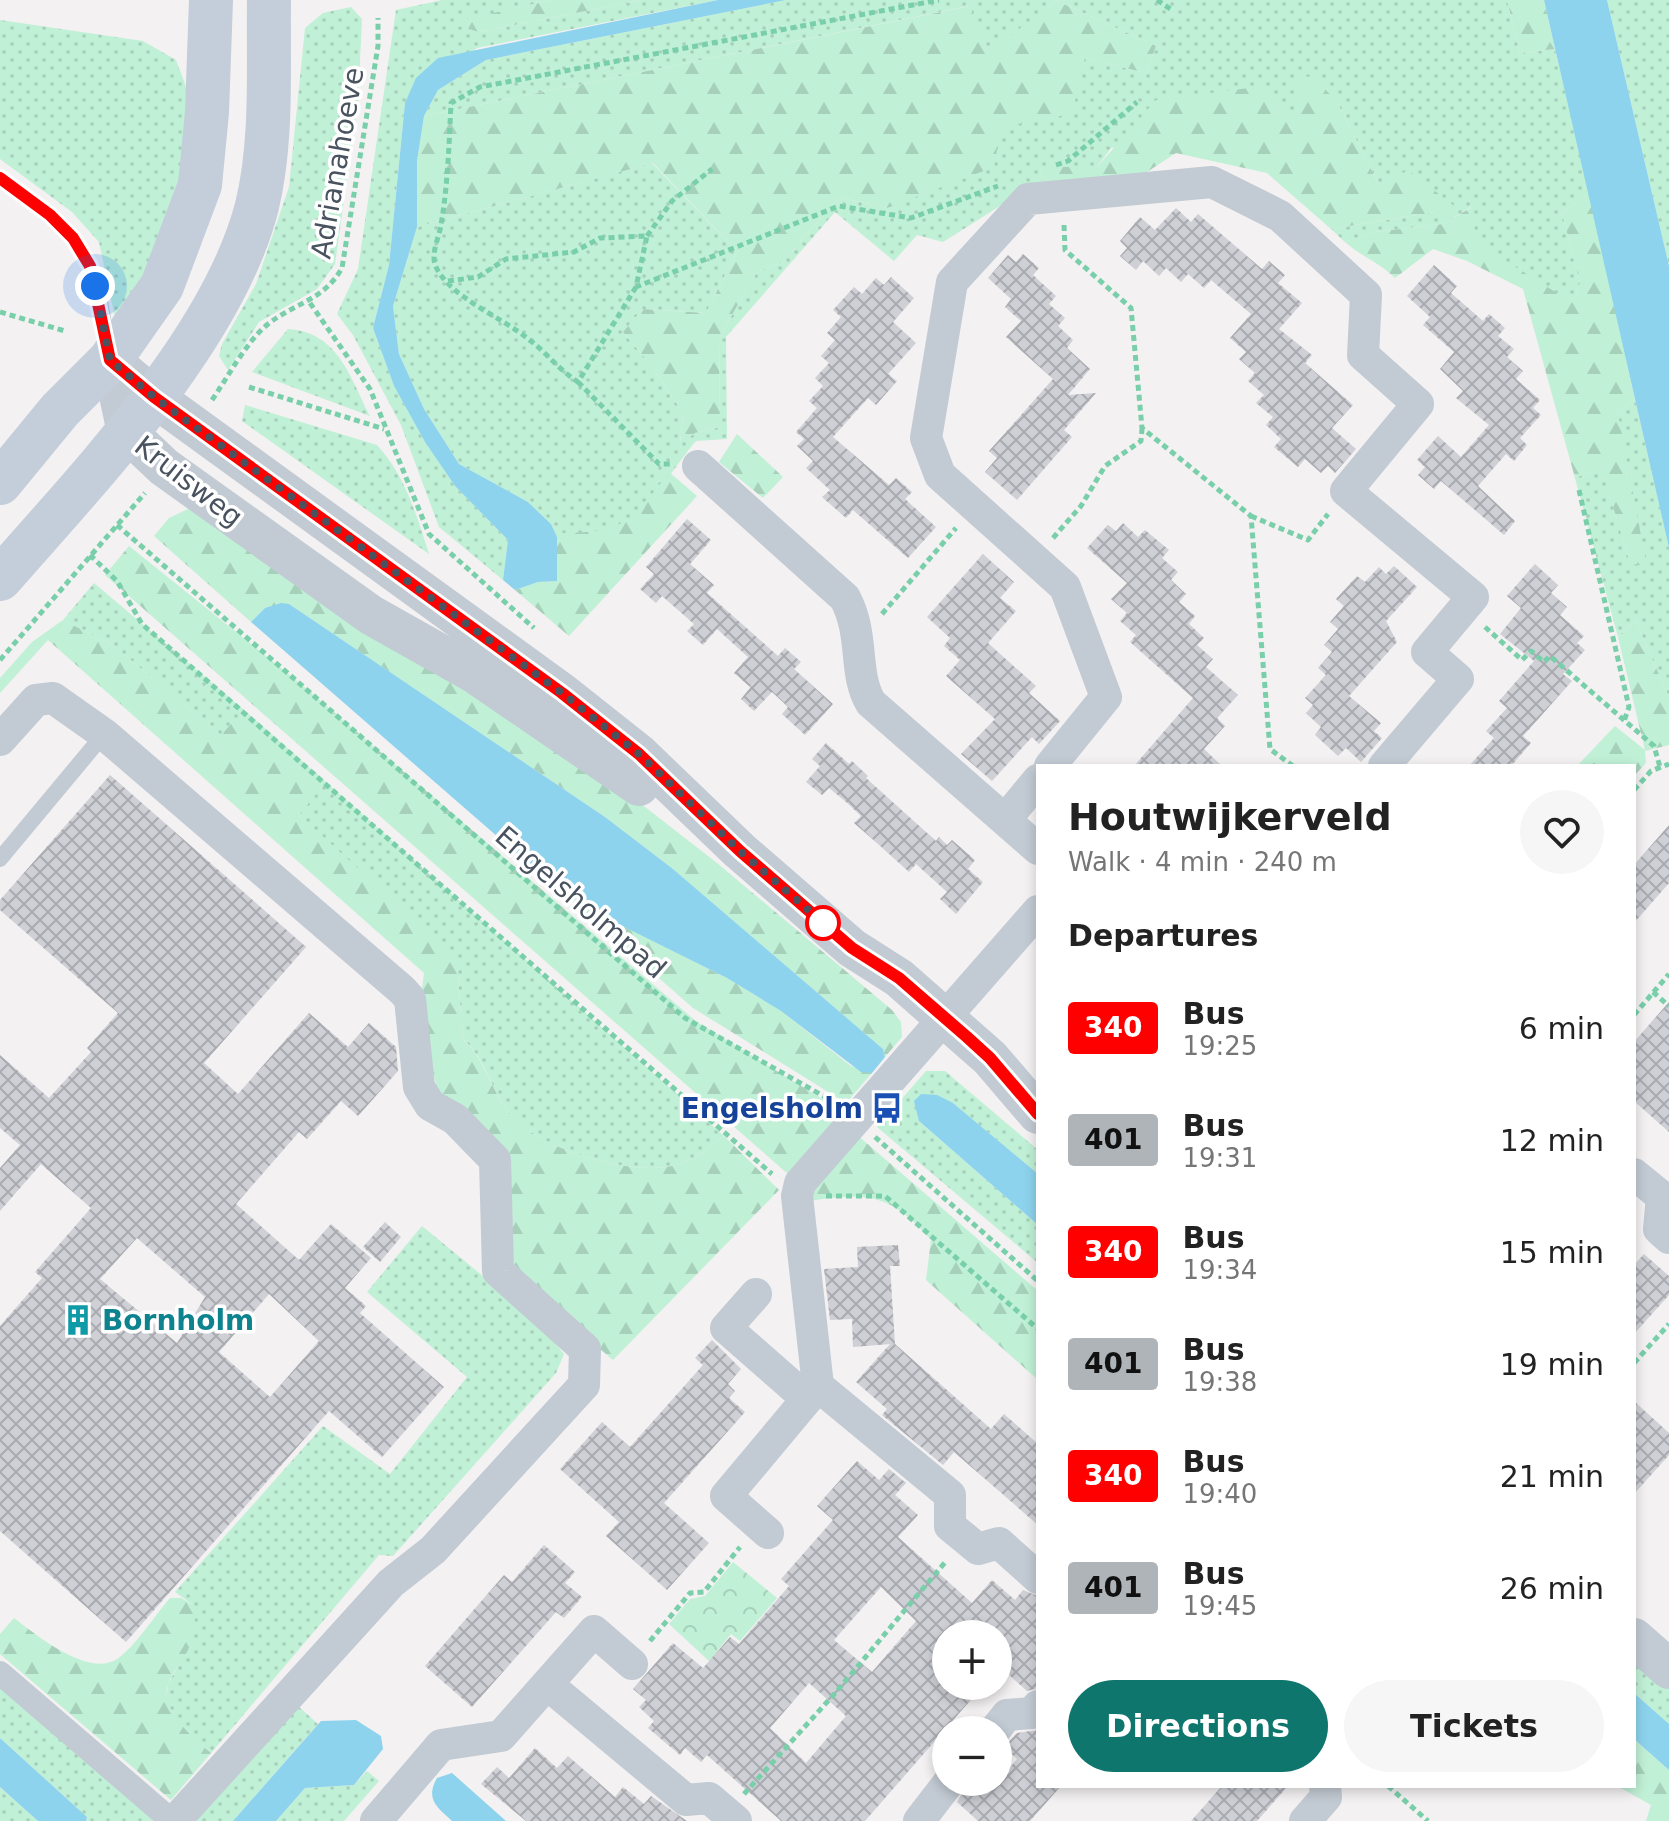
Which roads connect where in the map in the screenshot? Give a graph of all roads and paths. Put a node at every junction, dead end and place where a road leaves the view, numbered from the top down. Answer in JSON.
{"nodes":[{"id":1,"x":211,"y":0,"type":"edge"},
{"id":2,"x":269,"y":0,"type":"edge"},
{"id":3,"x":939,"y":0,"type":"edge"},
{"id":4,"x":1157,"y":0,"type":"edge"},
{"id":5,"x":1172,"y":10,"type":"dead end"},
{"id":6,"x":378,"y":18,"type":"dead end"},
{"id":7,"x":1137,"y":102,"type":"dead end"},
{"id":8,"x":712,"y":169,"type":"dead end"},
{"id":9,"x":0,"y":178,"type":"edge"},
{"id":10,"x":1011,"y":182,"type":"dead end"},
{"id":11,"x":1058,"y":182,"type":"junction"},
{"id":12,"x":647,"y":236,"type":"junction"},
{"id":13,"x":447,"y":281,"type":"junction"},
{"id":14,"x":636,"y":287,"type":"junction"},
{"id":15,"x":0,"y":312,"type":"edge"},
{"id":16,"x":65,"y":331,"type":"dead end"},
{"id":17,"x":110,"y":360,"type":"junction"},
{"id":18,"x":578,"y":382,"type":"junction"},
{"id":19,"x":249,"y":387,"type":"dead end"},
{"id":20,"x":154,"y":397,"type":"junction"},
{"id":21,"x":1142,"y":428,"type":"junction"},
{"id":22,"x":384,"y":429,"type":"junction"},
{"id":23,"x":127,"y":432,"type":"junction"},
{"id":24,"x":698,"y":466,"type":"joint"},
{"id":25,"x":0,"y":483,"type":"edge"},
{"id":26,"x":1579,"y":490,"type":"dead end"},
{"id":27,"x":1346,"y":491,"type":"junction"},
{"id":28,"x":975,"y":506,"type":"junction"},
{"id":29,"x":1251,"y":516,"type":"junction"},
{"id":30,"x":117,"y":525,"type":"dead end"},
{"id":31,"x":90,"y":555,"type":"dead end"},
{"id":32,"x":1033,"y":558,"type":"junction"},
{"id":33,"x":0,"y":579,"type":"edge"},
{"id":34,"x":1463,"y":609,"type":"junction"},
{"id":35,"x":535,"y":629,"type":"dead end"},
{"id":36,"x":860,"y":640,"type":"junction"},
{"id":37,"x":1624,"y":721,"type":"junction"},
{"id":38,"x":104,"y":734,"type":"junction"},
{"id":39,"x":0,"y":740,"type":"edge"},
{"id":40,"x":1052,"y":764,"type":"edge"},
{"id":41,"x":1290,"y":764,"type":"edge"},
{"id":42,"x":1386,"y":764,"type":"edge"},
{"id":43,"x":1669,"y":764,"type":"edge"},
{"id":44,"x":1660,"y":767,"type":"junction"},
{"id":45,"x":1036,"y":782,"type":"edge"},
{"id":46,"x":1636,"y":788,"type":"edge"},
{"id":47,"x":1005,"y":820,"type":"junction"},
{"id":48,"x":1036,"y":847,"type":"edge"},
{"id":49,"x":740,"y":851,"type":"junction"},
{"id":50,"x":0,"y":859,"type":"edge"},
{"id":51,"x":1036,"y":913,"type":"edge"},
{"id":52,"x":1669,"y":974,"type":"edge"},
{"id":53,"x":1653,"y":992,"type":"junction"},
{"id":54,"x":1669,"y":1006,"type":"edge"},
{"id":55,"x":1636,"y":1013,"type":"edge"},
{"id":56,"x":938,"y":1025,"type":"junction"},
{"id":57,"x":1032,"y":1109,"type":"edge"},
{"id":58,"x":853,"y":1118,"type":"junction"},
{"id":59,"x":1636,"y":1176,"type":"edge"},
{"id":60,"x":797,"y":1196,"type":"junction"},
{"id":61,"x":1669,"y":1238,"type":"edge"},
{"id":62,"x":1036,"y":1279,"type":"edge"},
{"id":63,"x":756,"y":1294,"type":"dead end"},
{"id":64,"x":1669,"y":1324,"type":"edge"},
{"id":65,"x":1036,"y":1327,"type":"edge"},
{"id":66,"x":1636,"y":1361,"type":"edge"},
{"id":67,"x":812,"y":1393,"type":"junction"},
{"id":68,"x":763,"y":1528,"type":"joint"},
{"id":69,"x":965,"y":1538,"type":"junction"},
{"id":70,"x":1036,"y":1576,"type":"edge"},
{"id":71,"x":1636,"y":1640,"type":"edge"},
{"id":72,"x":632,"y":1664,"type":"joint"},
{"id":73,"x":1669,"y":1669,"type":"edge"},
{"id":74,"x":0,"y":1673,"type":"edge"},
{"id":75,"x":547,"y":1684,"type":"junction"},
{"id":76,"x":1036,"y":1708,"type":"edge"},
{"id":77,"x":1006,"y":1716,"type":"edge"},
{"id":78,"x":1325,"y":1788,"type":"edge"},
{"id":79,"x":1390,"y":1788,"type":"edge"},
{"id":80,"x":938,"y":1796,"type":"edge"},
{"id":81,"x":732,"y":1817,"type":"edge"},
{"id":82,"x":383,"y":1819,"type":"edge"},
{"id":83,"x":173,"y":1821,"type":"edge"},
{"id":84,"x":919,"y":1821,"type":"edge"},
{"id":85,"x":1305,"y":1821,"type":"edge"},
{"id":86,"x":1428,"y":1821,"type":"edge"}],
"edges":[{"from":1,"to":17,"type":"main road"},
{"from":2,"to":20,"type":"main road"},
{"from":3,"to":13,"type":"path"},
{"from":4,"to":5,"type":"path"},
{"from":6,"to":22,"type":"path","name":"Adrianahoeve"},
{"from":7,"to":11,"type":"path"},
{"from":8,"to":12,"type":"path"},
{"from":9,"to":17,"type":"lane"},
{"from":10,"to":14,"type":"path"},
{"from":11,"to":21,"type":"path"},
{"from":11,"to":27,"type":"street"},
{"from":11,"to":28,"type":"street"},
{"from":12,"to":13,"type":"path"},
{"from":12,"to":14,"type":"path"},
{"from":13,"to":18,"type":"path"},
{"from":14,"to":18,"type":"path"},
{"from":15,"to":16,"type":"path"},
{"from":17,"to":20,"type":"street","name":"Kruisweg"},
{"from":17,"to":23,"type":"street","name":"Kruisweg"},
{"from":17,"to":25,"type":"main road"},
{"from":18,"to":24,"type":"path"},
{"from":19,"to":22,"type":"path"},
{"from":20,"to":23,"type":"main road"},
{"from":20,"to":49,"type":"street","name":"Kruisweg"},
{"from":21,"to":29,"type":"path"},
{"from":21,"to":32,"type":"path"},
{"from":22,"to":35,"type":"path"},
{"from":23,"to":33,"type":"main road"},
{"from":23,"to":49,"type":"street","name":"Kruisweg"},
{"from":24,"to":36,"type":"street"},
{"from":26,"to":37,"type":"path"},
{"from":27,"to":29,"type":"path"},
{"from":27,"to":34,"type":"street"},
{"from":28,"to":32,"type":"street"},
{"from":28,"to":36,"type":"path"},
{"from":29,"to":41,"type":"path"},
{"from":30,"to":58,"type":"path","name":"Engelsholmpad"},
{"from":31,"to":60,"type":"path"},
{"from":32,"to":40,"type":"street"},
{"from":34,"to":37,"type":"path"},
{"from":34,"to":42,"type":"street"},
{"from":36,"to":47,"type":"street"},
{"from":37,"to":44,"type":"path"},
{"from":38,"to":39,"type":"street"},
{"from":38,"to":50,"type":"lane"},
{"from":38,"to":83,"type":"street"},
{"from":43,"to":44,"type":"path"},
{"from":44,"to":46,"type":"path"},
{"from":45,"to":47,"type":"street"},
{"from":47,"to":48,"type":"street"},
{"from":49,"to":56,"type":"street","name":"Kruisweg"},
{"from":51,"to":56,"type":"street"},
{"from":52,"to":53,"type":"path"},
{"from":53,"to":54,"type":"path"},
{"from":53,"to":55,"type":"path"},
{"from":56,"to":57,"type":"street","name":"Kruisweg"},
{"from":56,"to":58,"type":"street"},
{"from":58,"to":60,"type":"street"},
{"from":58,"to":62,"type":"path","name":"Engelsholmpad"},
{"from":59,"to":61,"type":"street"},
{"from":60,"to":65,"type":"path"},
{"from":60,"to":67,"type":"street"},
{"from":63,"to":67,"type":"street"},
{"from":64,"to":66,"type":"path"},
{"from":67,"to":68,"type":"street"},
{"from":67,"to":69,"type":"street"},
{"from":68,"to":72,"type":"path"},
{"from":69,"to":70,"type":"street"},
{"from":69,"to":81,"type":"path"},
{"from":71,"to":73,"type":"street"},
{"from":72,"to":75,"type":"street"},
{"from":74,"to":83,"type":"street"},
{"from":75,"to":81,"type":"street"},
{"from":75,"to":82,"type":"street"},
{"from":76,"to":77,"type":"street"},
{"from":78,"to":85,"type":"street"},
{"from":79,"to":86,"type":"path"},
{"from":80,"to":84,"type":"street"}]}
